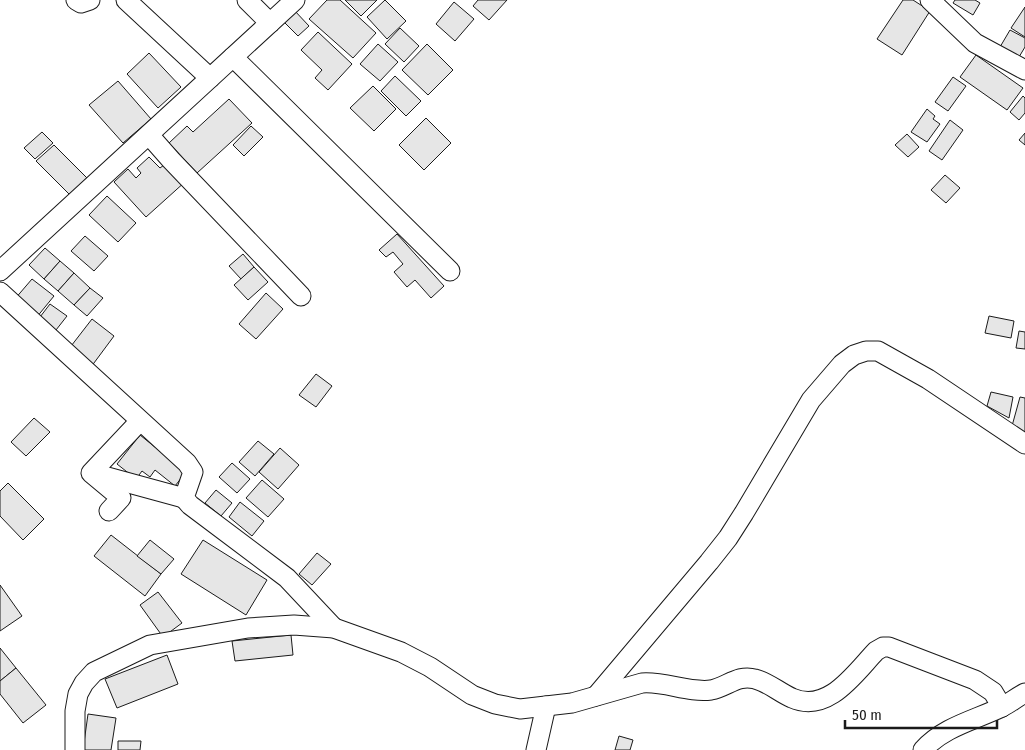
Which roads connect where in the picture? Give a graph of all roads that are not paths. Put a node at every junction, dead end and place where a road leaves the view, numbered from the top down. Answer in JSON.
{"nodes":[{"id":1,"x":76,"y":0,"type":"edge"},
{"id":2,"x":90,"y":0,"type":"edge"},
{"id":3,"x":126,"y":0,"type":"edge"},
{"id":4,"x":247,"y":0,"type":"edge"},
{"id":5,"x":295,"y":0,"type":"edge"},
{"id":6,"x":930,"y":0,"type":"edge"},
{"id":7,"x":270,"y":23,"type":"junction"},
{"id":8,"x":233,"y":57,"type":"junction"},
{"id":9,"x":1025,"y":70,"type":"edge"},
{"id":10,"x":210,"y":78,"type":"junction"},
{"id":11,"x":149,"y":135,"type":"junction"},
{"id":12,"x":0,"y":271,"type":"edge"},
{"id":13,"x":450,"y":271,"type":"dead end"},
{"id":14,"x":0,"y":292,"type":"edge"},
{"id":15,"x":301,"y":296,"type":"dead end"},
{"id":16,"x":140,"y":421,"type":"junction"},
{"id":17,"x":1025,"y":444,"type":"edge"},
{"id":18,"x":91,"y":473,"type":"junction"},
{"id":19,"x":184,"y":498,"type":"junction"},
{"id":20,"x":109,"y":511,"type":"dead end"},
{"id":21,"x":334,"y":628,"type":"junction"},
{"id":22,"x":1025,"y":693,"type":"edge"},
{"id":23,"x":596,"y":696,"type":"junction"},
{"id":24,"x":546,"y":706,"type":"junction"},
{"id":25,"x":1002,"y":707,"type":"junction"},
{"id":26,"x":75,"y":750,"type":"edge"},
{"id":27,"x":536,"y":750,"type":"edge"},
{"id":28,"x":923,"y":750,"type":"edge"}],
"edges":[{"from":1,"to":2,"type":"street"},
{"from":3,"to":10,"type":"street"},
{"from":4,"to":7,"type":"street"},
{"from":5,"to":7,"type":"street"},
{"from":6,"to":9,"type":"street"},
{"from":7,"to":8,"type":"street"},
{"from":8,"to":10,"type":"street"},
{"from":8,"to":13,"type":"street"},
{"from":10,"to":11,"type":"street"},
{"from":11,"to":12,"type":"street"},
{"from":11,"to":15,"type":"street"},
{"from":14,"to":16,"type":"street"},
{"from":16,"to":18,"type":"street"},
{"from":16,"to":19,"type":"street"},
{"from":17,"to":23,"type":"street"},
{"from":18,"to":19,"type":"street"},
{"from":18,"to":20,"type":"street"},
{"from":19,"to":21,"type":"street"},
{"from":21,"to":24,"type":"street"},
{"from":21,"to":26,"type":"street"},
{"from":22,"to":25,"type":"street"},
{"from":23,"to":24,"type":"street"},
{"from":23,"to":25,"type":"street"},
{"from":24,"to":27,"type":"street"},
{"from":25,"to":28,"type":"street"}]}
